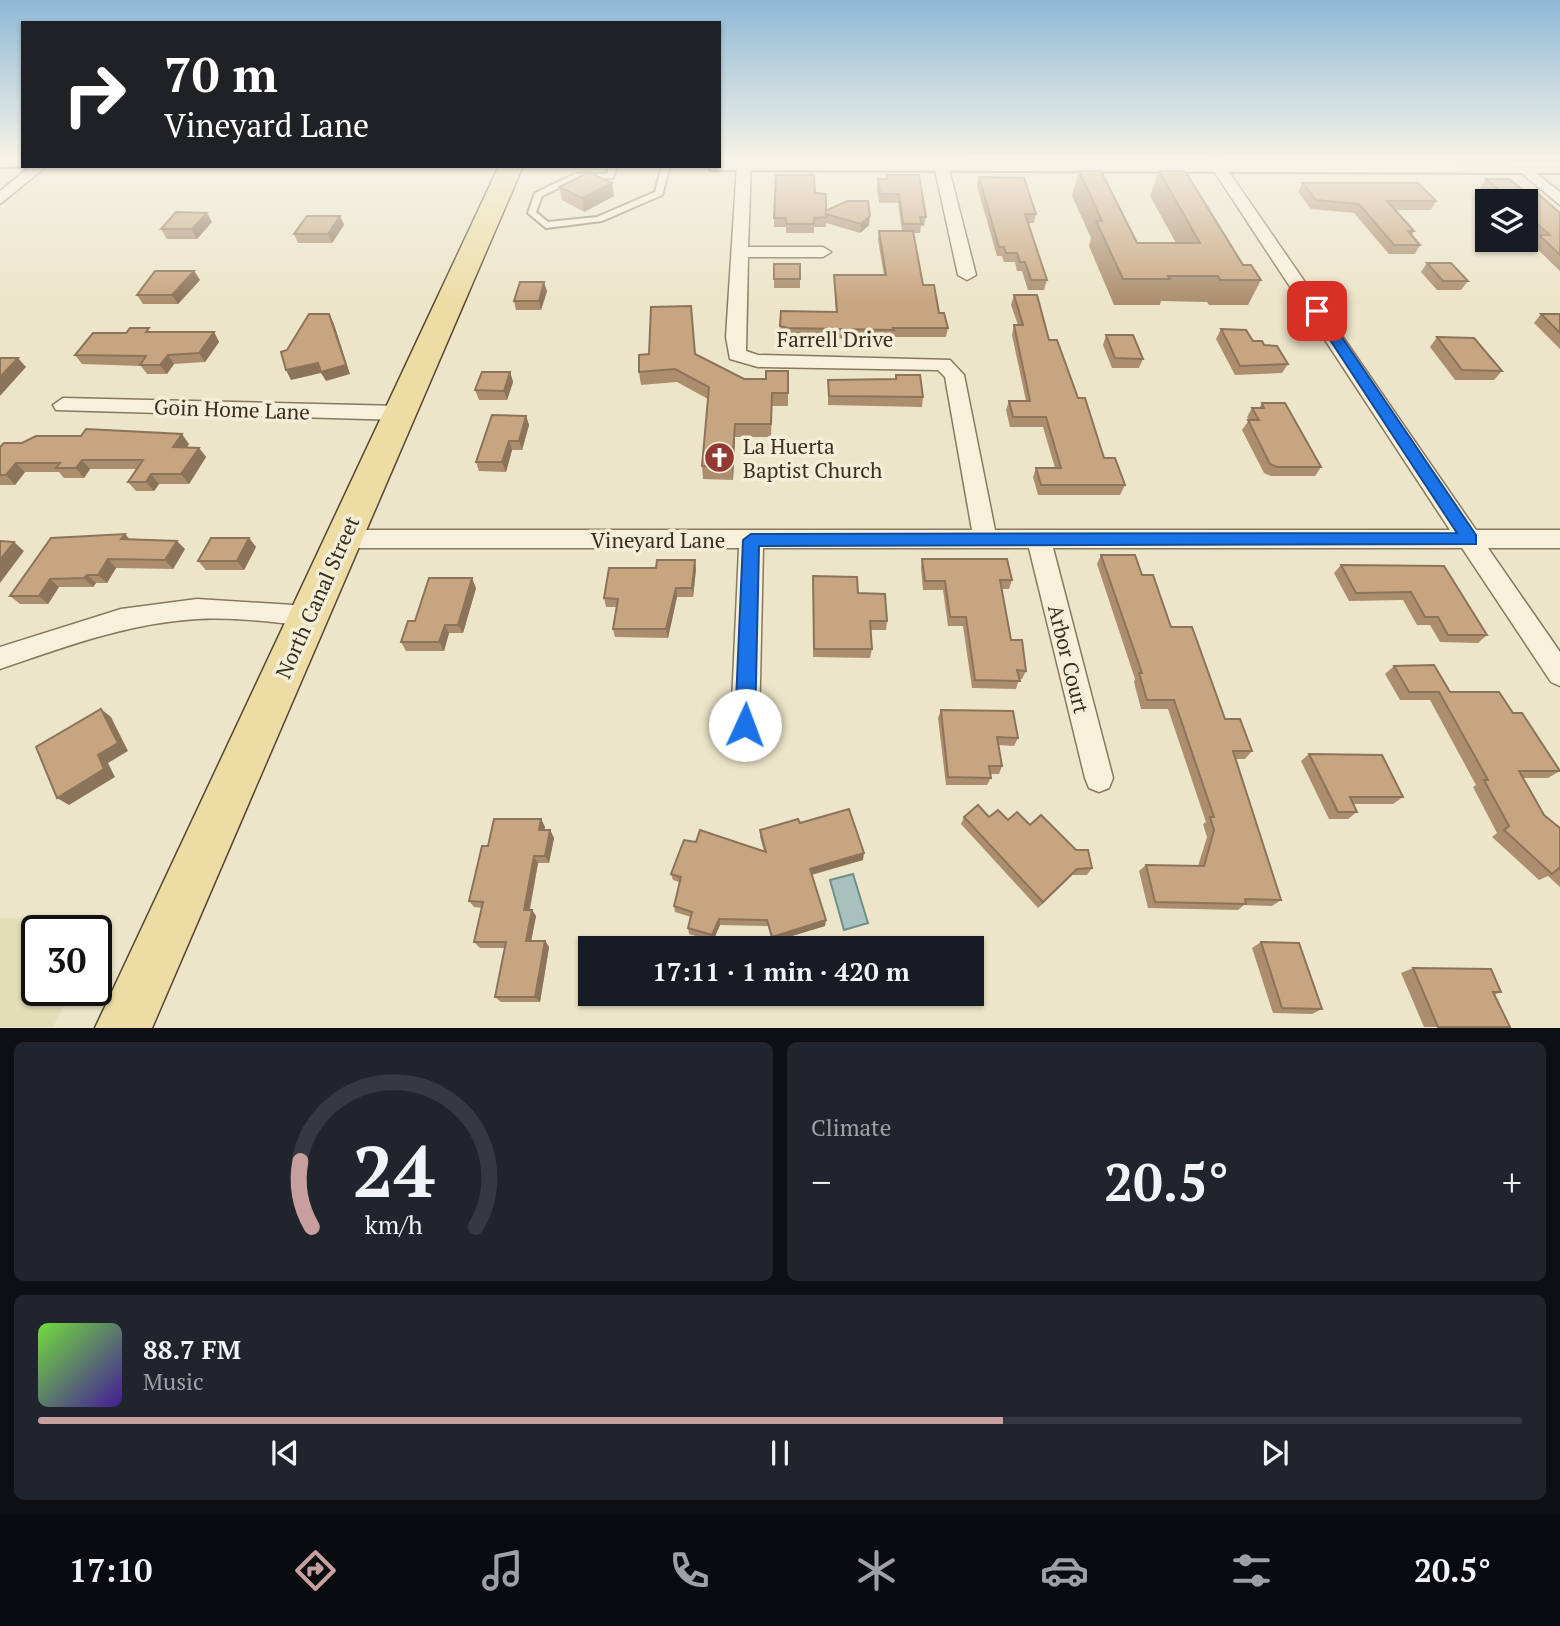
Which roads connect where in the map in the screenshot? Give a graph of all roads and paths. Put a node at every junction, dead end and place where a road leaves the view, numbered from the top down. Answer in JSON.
{"nodes":[{"id":1,"x":493,"y":207,"type":"edge"},
{"id":2,"x":534,"y":207,"type":"edge"},
{"id":3,"x":627,"y":207,"type":"edge"},
{"id":4,"x":743,"y":207,"type":"edge"},
{"id":5,"x":951,"y":207,"type":"edge"},
{"id":6,"x":1246,"y":207,"type":"edge"},
{"id":7,"x":741,"y":252,"type":"junction"},
{"id":8,"x":823,"y":252,"type":"dead end"},
{"id":9,"x":967,"y":275,"type":"dead end"},
{"id":10,"x":63,"y":405,"type":"dead end"},
{"id":11,"x":400,"y":413,"type":"junction"},
{"id":12,"x":985,"y":538,"type":"junction"},
{"id":13,"x":343,"y":539,"type":"junction"},
{"id":14,"x":1039,"y":539,"type":"junction"},
{"id":15,"x":1470,"y":539,"type":"junction"},
{"id":16,"x":1560,"y":539,"type":"edge"},
{"id":17,"x":751,"y":540,"type":"junction"},
{"id":18,"x":309,"y":616,"type":"junction"},
{"id":19,"x":0,"y":658,"type":"edge"},
{"id":20,"x":1560,"y":674,"type":"edge"},
{"id":21,"x":745,"y":725,"type":"dead end"},
{"id":22,"x":1099,"y":778,"type":"dead end"},
{"id":23,"x":123,"y":1027,"type":"edge"}],
"edges":[{"from":1,"to":11,"type":"main road","name":"North Canal Street"},
{"from":2,"to":3,"type":"lane"},
{"from":4,"to":7,"type":"street","name":"Farrell Drive"},
{"from":5,"to":9,"type":"street"},
{"from":6,"to":15,"type":"street"},
{"from":7,"to":8,"type":"street"},
{"from":7,"to":12,"type":"street","name":"Farrell Drive"},
{"from":10,"to":11,"type":"street","name":"Goin Home Lane"},
{"from":11,"to":13,"type":"main road","name":"North Canal Street"},
{"from":12,"to":14,"type":"street","name":"Vineyard Lane"},
{"from":12,"to":17,"type":"street","name":"Vineyard Lane"},
{"from":13,"to":17,"type":"street","name":"Vineyard Lane"},
{"from":13,"to":18,"type":"main road","name":"North Canal Street"},
{"from":14,"to":15,"type":"street","name":"Vineyard Lane"},
{"from":14,"to":22,"type":"street","name":"Arbor Court"},
{"from":15,"to":16,"type":"street","name":"Vineyard Lane"},
{"from":15,"to":20,"type":"street"},
{"from":17,"to":21,"type":"street"},
{"from":18,"to":19,"type":"street"},
{"from":18,"to":23,"type":"main road","name":"North Canal Street"}]}
